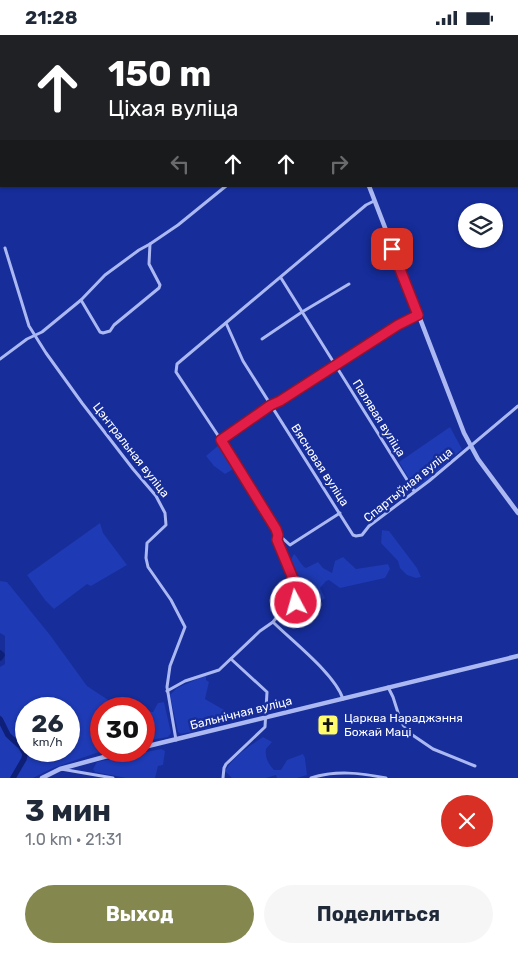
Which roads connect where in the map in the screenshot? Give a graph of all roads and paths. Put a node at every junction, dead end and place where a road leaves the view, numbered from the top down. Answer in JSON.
{"nodes":[{"id":1,"x":225,"y":187,"type":"edge"},
{"id":2,"x":369,"y":187,"type":"edge"},
{"id":3,"x":374,"y":201,"type":"junction"},
{"id":4,"x":150,"y":244,"type":"junction"},
{"id":5,"x":5,"y":248,"type":"dead end"},
{"id":6,"x":280,"y":278,"type":"junction"},
{"id":7,"x":349,"y":284,"type":"dead end"},
{"id":8,"x":80,"y":300,"type":"junction"},
{"id":9,"x":302,"y":311,"type":"junction"},
{"id":10,"x":418,"y":315,"type":"junction"},
{"id":11,"x":226,"y":323,"type":"junction"},
{"id":12,"x":36,"y":335,"type":"junction"},
{"id":13,"x":262,"y":339,"type":"dead end"},
{"id":14,"x":0,"y":359,"type":"edge"},
{"id":15,"x":336,"y":366,"type":"junction"},
{"id":16,"x":271,"y":405,"type":"junction"},
{"id":17,"x":518,"y":406,"type":"edge"},
{"id":18,"x":221,"y":440,"type":"junction"},
{"id":19,"x":471,"y":446,"type":"junction"},
{"id":20,"x":414,"y":491,"type":"junction"},
{"id":21,"x":340,"y":513,"type":"junction"},
{"id":22,"x":518,"y":513,"type":"edge"},
{"id":23,"x":278,"y":535,"type":"junction"},
{"id":24,"x":356,"y":536,"type":"joint"},
{"id":25,"x":273,"y":622,"type":"junction"},
{"id":26,"x":518,"y":656,"type":"edge"},
{"id":27,"x":231,"y":659,"type":"junction"},
{"id":28,"x":388,"y":687,"type":"junction"},
{"id":29,"x":167,"y":689,"type":"junction"},
{"id":30,"x":343,"y":699,"type":"junction"},
{"id":31,"x":265,"y":718,"type":"junction"},
{"id":32,"x":176,"y":740,"type":"junction"},
{"id":33,"x":155,"y":745,"type":"edge"},
{"id":34,"x":90,"y":761,"type":"edge"},
{"id":35,"x":475,"y":766,"type":"dead end"},
{"id":36,"x":60,"y":769,"type":"junction"},
{"id":37,"x":42,"y":778,"type":"edge"},
{"id":38,"x":112,"y":778,"type":"edge"},
{"id":39,"x":223,"y":778,"type":"edge"},
{"id":40,"x":311,"y":778,"type":"edge"},
{"id":41,"x":386,"y":778,"type":"edge"}],
"edges":[{"from":1,"to":4,"type":"street"},
{"from":2,"to":3,"type":"street"},
{"from":3,"to":6,"type":"street"},
{"from":3,"to":10,"type":"street"},
{"from":4,"to":8,"type":"street"},
{"from":4,"to":8,"type":"street"},
{"from":5,"to":12,"type":"street","name":"Цэнтральная вуліца"},
{"from":6,"to":9,"type":"street","name":"Палявая вуліца"},
{"from":6,"to":11,"type":"street"},
{"from":7,"to":9,"type":"street"},
{"from":8,"to":12,"type":"street"},
{"from":9,"to":13,"type":"street"},
{"from":9,"to":15,"type":"street","name":"Палявая вуліца"},
{"from":10,"to":15,"type":"street"},
{"from":10,"to":19,"type":"street"},
{"from":11,"to":16,"type":"street","name":"Вясновая вуліца"},
{"from":11,"to":18,"type":"street"},
{"from":12,"to":14,"type":"street"},
{"from":12,"to":29,"type":"street","name":"Цэнтральная вуліца"},
{"from":15,"to":16,"type":"street"},
{"from":15,"to":20,"type":"street","name":"Палявая вуліца"},
{"from":16,"to":18,"type":"street"},
{"from":16,"to":21,"type":"street","name":"Вясновая вуліца"},
{"from":17,"to":19,"type":"street","name":"Спартыўная вуліца"},
{"from":18,"to":23,"type":"street"},
{"from":19,"to":20,"type":"street","name":"Спартыўная вуліца"},
{"from":19,"to":22,"type":"street"},
{"from":20,"to":24,"type":"street","name":"Спартыўная вуліца"},
{"from":21,"to":23,"type":"street"},
{"from":21,"to":24,"type":"street","name":"Вясновая вуліца"},
{"from":23,"to":25,"type":"street"},
{"from":25,"to":27,"type":"street"},
{"from":25,"to":30,"type":"street"},
{"from":26,"to":28,"type":"street","name":"Бальнічная вуліца"},
{"from":27,"to":29,"type":"street"},
{"from":27,"to":31,"type":"street"},
{"from":28,"to":30,"type":"street","name":"Бальнічная вуліца"},
{"from":28,"to":35,"type":"street"},
{"from":29,"to":32,"type":"street"},
{"from":30,"to":31,"type":"street","name":"Бальнічная вуліца"},
{"from":31,"to":32,"type":"street","name":"Бальнічная вуліца"},
{"from":31,"to":39,"type":"street"},
{"from":32,"to":33,"type":"street","name":"Бальнічная вуліца"},
{"from":34,"to":36,"type":"street"},
{"from":36,"to":37,"type":"street"},
{"from":36,"to":38,"type":"street"},
{"from":40,"to":41,"type":"street"}]}
